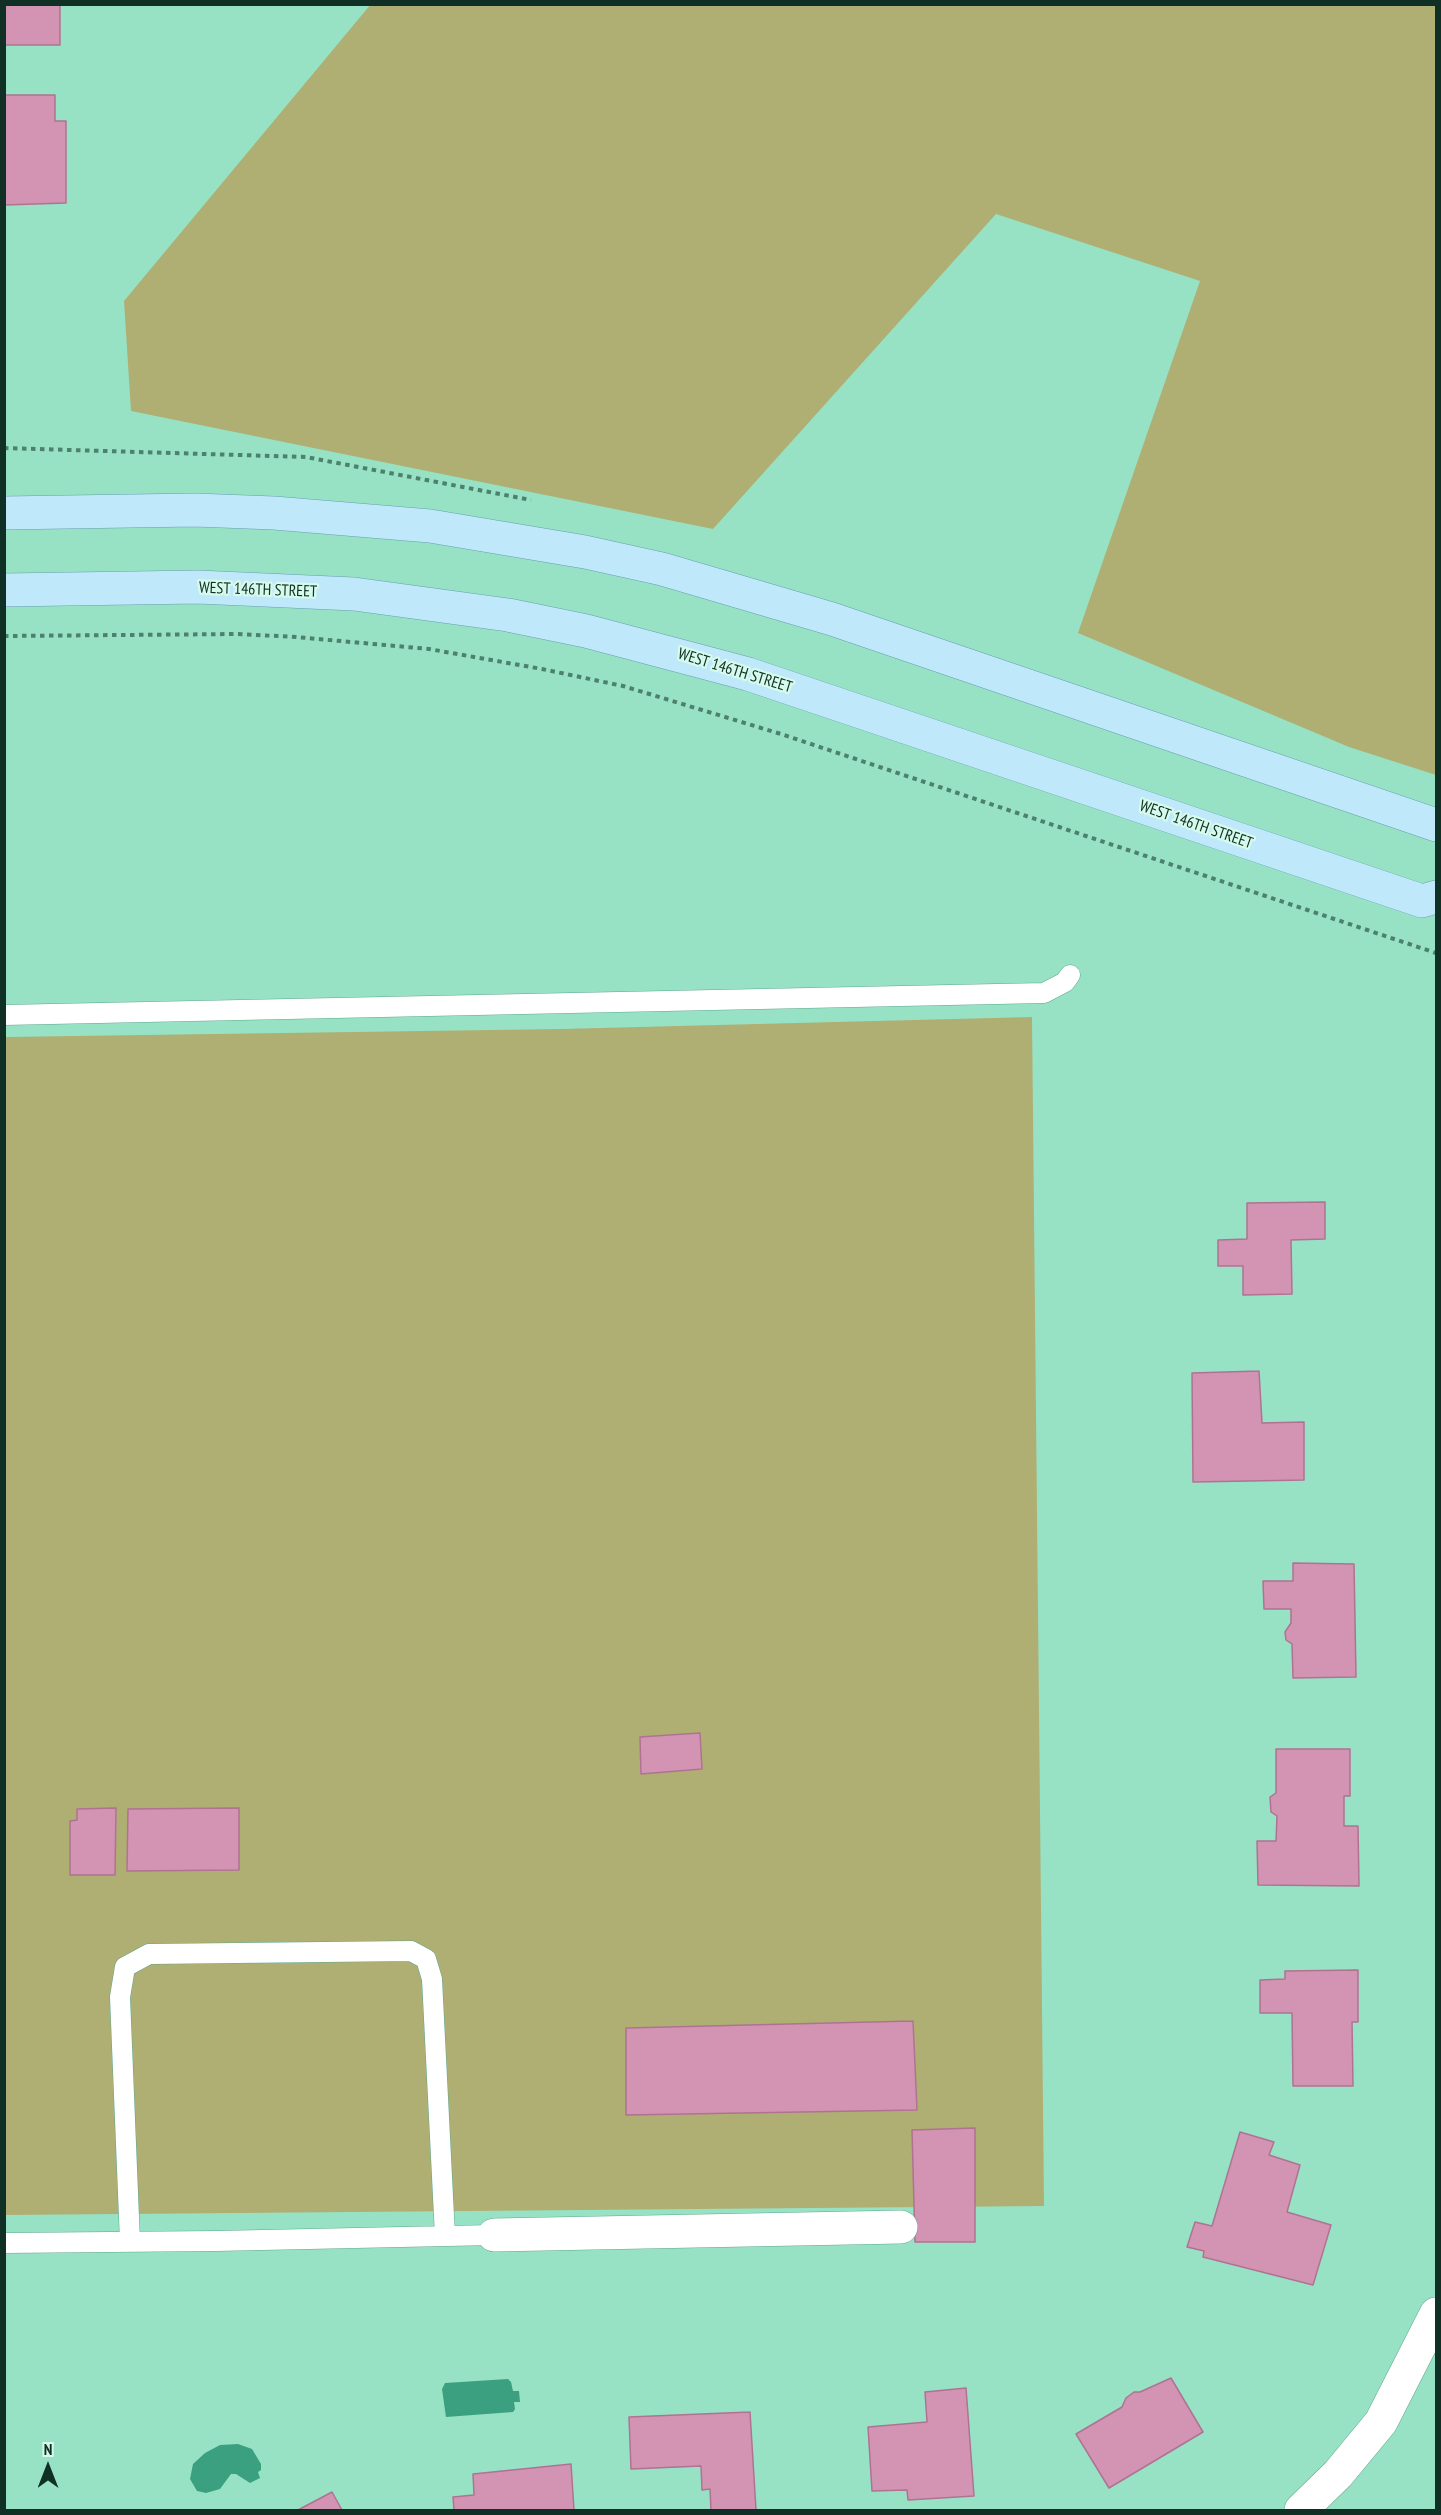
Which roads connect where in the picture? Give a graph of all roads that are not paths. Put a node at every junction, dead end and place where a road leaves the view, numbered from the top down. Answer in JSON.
{"nodes":[{"id":1,"x":4,"y":513,"type":"edge"},
{"id":2,"x":4,"y":590,"type":"edge"},
{"id":3,"x":1437,"y":825,"type":"edge"},
{"id":4,"x":1437,"y":897,"type":"edge"},
{"id":5,"x":1070,"y":975,"type":"dead end"},
{"id":6,"x":4,"y":1015,"type":"edge"},
{"id":7,"x":901,"y":2227,"type":"dead end"},
{"id":8,"x":494,"y":2235,"type":"joint"},
{"id":9,"x":445,"y":2236,"type":"junction"},
{"id":10,"x":130,"y":2242,"type":"junction"},
{"id":11,"x":4,"y":2243,"type":"edge"},
{"id":12,"x":1437,"y":2314,"type":"edge"},
{"id":13,"x":1301,"y":2511,"type":"edge"}],
"edges":[{"from":1,"to":3,"type":"main road"},
{"from":2,"to":4,"type":"main road","name":"WEST 146TH STREET"},
{"from":5,"to":6,"type":"lane"},
{"from":7,"to":8,"type":"street"},
{"from":8,"to":9,"type":"lane"},
{"from":9,"to":10,"type":"lane"},
{"from":9,"to":10,"type":"lane"},
{"from":10,"to":11,"type":"lane"},
{"from":12,"to":13,"type":"street"}]}
